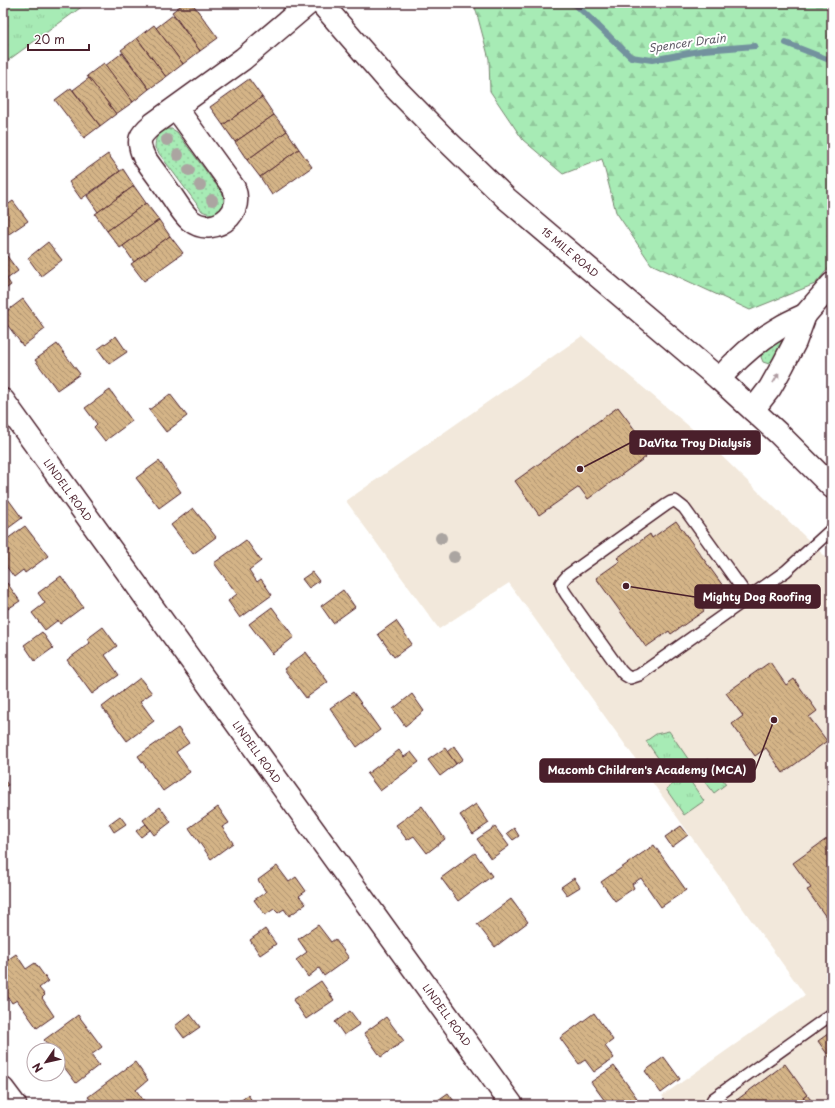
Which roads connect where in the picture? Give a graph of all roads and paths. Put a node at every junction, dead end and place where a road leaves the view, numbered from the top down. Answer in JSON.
{"nodes":[{"id":1,"x":309,"y":3,"type":"edge"},
{"id":2,"x":322,"y":3,"type":"edge"},
{"id":3,"x":176,"y":108,"type":"junction"},
{"id":4,"x":831,"y":288,"type":"edge"},
{"id":5,"x":805,"y":315,"type":"junction"},
{"id":6,"x":719,"y":379,"type":"junction"},
{"id":7,"x":3,"y":400,"type":"edge"},
{"id":8,"x":753,"y":410,"type":"junction"},
{"id":9,"x":832,"y":487,"type":"edge"},
{"id":10,"x":832,"y":529,"type":"edge"},
{"id":11,"x":748,"y":597,"type":"junction"},
{"id":12,"x":832,"y":1014,"type":"edge"},
{"id":13,"x":3,"y":1089,"type":"edge"},
{"id":14,"x":15,"y":1105,"type":"edge"},
{"id":15,"x":512,"y":1105,"type":"edge"},
{"id":16,"x":711,"y":1105,"type":"edge"}],
"edges":[{"from":1,"to":3,"type":"street"},
{"from":2,"to":6,"type":"street","name":"15 MILE ROAD"},
{"from":3,"to":3,"type":"street"},
{"from":4,"to":5,"type":"street"},
{"from":5,"to":6,"type":"street"},
{"from":8,"to":5,"type":"street","one_way":true},
{"from":6,"to":8,"type":"street","name":"15 MILE ROAD"},
{"from":7,"to":15,"type":"street","name":"LINDELL ROAD"},
{"from":8,"to":9,"type":"street","name":"15 MILE ROAD"},
{"from":10,"to":11,"type":"lane"},
{"from":11,"to":11,"type":"lane"},
{"from":12,"to":16,"type":"lane"},
{"from":13,"to":14,"type":"street"}]}
